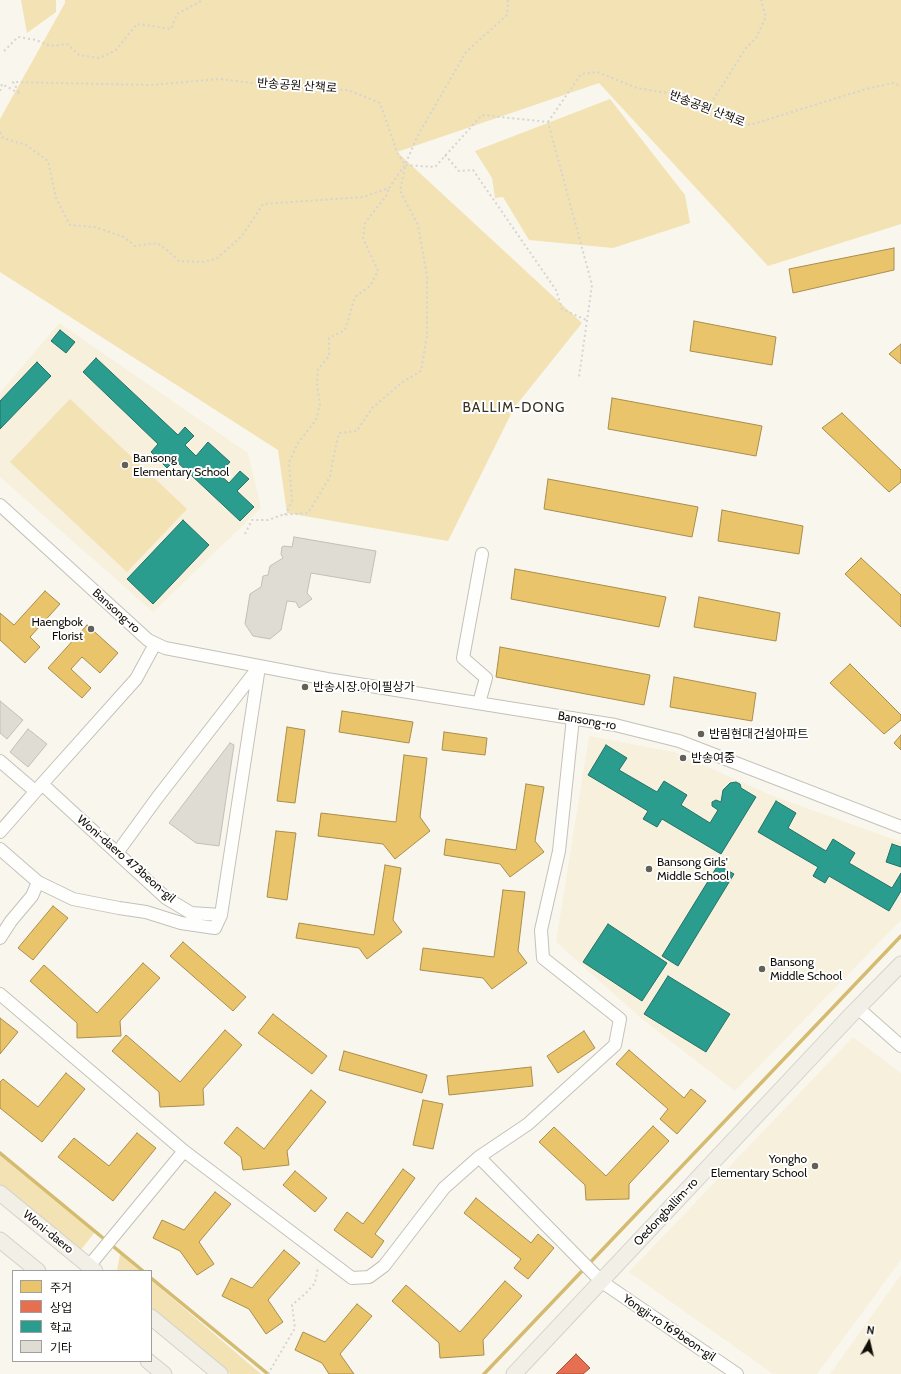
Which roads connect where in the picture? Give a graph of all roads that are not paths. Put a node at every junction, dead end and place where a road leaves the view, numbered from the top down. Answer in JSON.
{"nodes":[{"id":1,"x":0,"y":505,"type":"edge"},
{"id":2,"x":482,"y":554,"type":"dead end"},
{"id":3,"x":155,"y":644,"type":"junction"},
{"id":4,"x":259,"y":667,"type":"junction"},
{"id":5,"x":479,"y":703,"type":"junction"},
{"id":6,"x":573,"y":718,"type":"junction"},
{"id":7,"x":0,"y":761,"type":"edge"},
{"id":8,"x":39,"y":787,"type":"junction"},
{"id":9,"x":901,"y":827,"type":"edge"},
{"id":10,"x":0,"y":832,"type":"edge"},
{"id":11,"x":0,"y":849,"type":"edge"},
{"id":12,"x":117,"y":853,"type":"junction"},
{"id":13,"x":38,"y":882,"type":"junction"},
{"id":14,"x":221,"y":915,"type":"junction"},
{"id":15,"x":0,"y":938,"type":"edge"},
{"id":16,"x":901,"y":964,"type":"edge"},
{"id":17,"x":0,"y":994,"type":"edge"},
{"id":18,"x":858,"y":1008,"type":"junction"},
{"id":19,"x":901,"y":1046,"type":"edge"},
{"id":20,"x":184,"y":1151,"type":"junction"},
{"id":21,"x":479,"y":1157,"type":"junction"},
{"id":22,"x":0,"y":1193,"type":"edge"},
{"id":23,"x":0,"y":1240,"type":"edge"},
{"id":24,"x":92,"y":1268,"type":"edge"},
{"id":25,"x":37,"y":1270,"type":"edge"},
{"id":26,"x":598,"y":1277,"type":"junction"},
{"id":27,"x":152,"y":1318,"type":"edge"},
{"id":28,"x":149,"y":1362,"type":"edge"},
{"id":29,"x":164,"y":1374,"type":"edge"},
{"id":30,"x":220,"y":1374,"type":"edge"},
{"id":31,"x":514,"y":1374,"type":"edge"},
{"id":32,"x":736,"y":1374,"type":"edge"}],
"edges":[{"from":1,"to":3,"type":"street","name":"Bansong-ro"},
{"from":2,"to":5,"type":"street"},
{"from":3,"to":4,"type":"street","name":"Bansong-ro"},
{"from":3,"to":8,"type":"street"},
{"from":4,"to":5,"type":"street","name":"Bansong-ro"},
{"from":4,"to":12,"type":"street"},
{"from":4,"to":14,"type":"street"},
{"from":5,"to":6,"type":"street","name":"Bansong-ro"},
{"from":6,"to":9,"type":"street","name":"Bansong-ro"},
{"from":6,"to":21,"type":"street"},
{"from":7,"to":8,"type":"street","name":"Woni-daero 473beon-gil"},
{"from":8,"to":10,"type":"street"},
{"from":8,"to":12,"type":"street","name":"Woni-daero 473beon-gil"},
{"from":11,"to":13,"type":"street"},
{"from":12,"to":14,"type":"street","name":"Woni-daero 473beon-gil"},
{"from":13,"to":14,"type":"street"},
{"from":13,"to":15,"type":"street"},
{"from":16,"to":18,"type":"main road","name":"Oedongballim-ro"},
{"from":17,"to":20,"type":"street"},
{"from":18,"to":19,"type":"street"},
{"from":18,"to":26,"type":"main road","name":"Oedongballim-ro"},
{"from":20,"to":21,"type":"street"},
{"from":20,"to":24,"type":"street"},
{"from":21,"to":26,"type":"street","name":"Yongji-ro 169beon-gil"},
{"from":22,"to":24,"type":"main road","name":"Woni-daero"},
{"from":23,"to":25,"type":"main road"},
{"from":26,"to":31,"type":"main road","name":"Oedongballim-ro"},
{"from":26,"to":32,"type":"street","name":"Yongji-ro 169beon-gil"},
{"from":27,"to":30,"type":"main road"},
{"from":28,"to":29,"type":"main road"}]}
